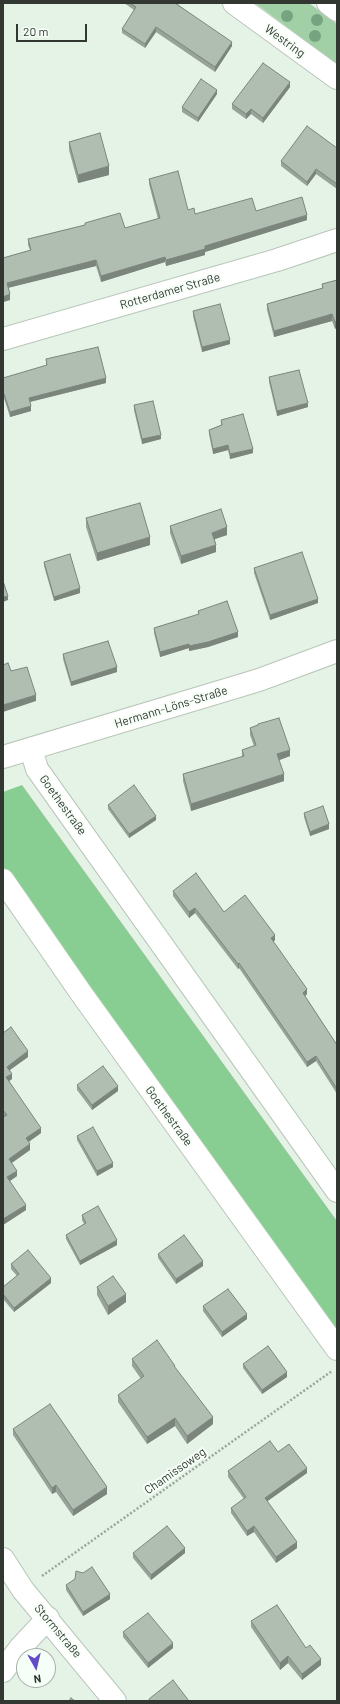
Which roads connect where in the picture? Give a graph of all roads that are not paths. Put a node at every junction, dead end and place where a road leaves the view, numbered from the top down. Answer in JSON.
{"nodes":[{"id":1,"x":234,"y":3,"type":"edge"},
{"id":2,"x":328,"y":3,"type":"edge"},
{"id":3,"x":337,"y":10,"type":"edge"},
{"id":4,"x":337,"y":78,"type":"edge"},
{"id":5,"x":337,"y":240,"type":"edge"},
{"id":6,"x":3,"y":339,"type":"edge"},
{"id":7,"x":337,"y":651,"type":"edge"},
{"id":8,"x":31,"y":749,"type":"junction"},
{"id":9,"x":3,"y":757,"type":"edge"},
{"id":10,"x":3,"y":880,"type":"edge"},
{"id":11,"x":337,"y":1191,"type":"edge"},
{"id":12,"x":337,"y":1349,"type":"edge"},
{"id":13,"x":3,"y":1559,"type":"edge"},
{"id":14,"x":48,"y":1618,"type":"junction"},
{"id":15,"x":3,"y":1671,"type":"edge"},
{"id":16,"x":114,"y":1701,"type":"edge"}],
"edges":[{"from":1,"to":4,"type":"street","name":"Westring"},
{"from":2,"to":3,"type":"street"},
{"from":5,"to":6,"type":"street","name":"Rotterdamer Straße"},
{"from":7,"to":8,"type":"street","name":"Hermann-Löns-Straße"},
{"from":8,"to":9,"type":"street","name":"Hermann-Löns-Straße"},
{"from":8,"to":11,"type":"street","name":"Goethestraße"},
{"from":10,"to":12,"type":"street","name":"Goethestraße"},
{"from":13,"to":14,"type":"street","name":"Stormstraße"},
{"from":14,"to":15,"type":"street"},
{"from":14,"to":16,"type":"street","name":"Stormstraße"}]}
